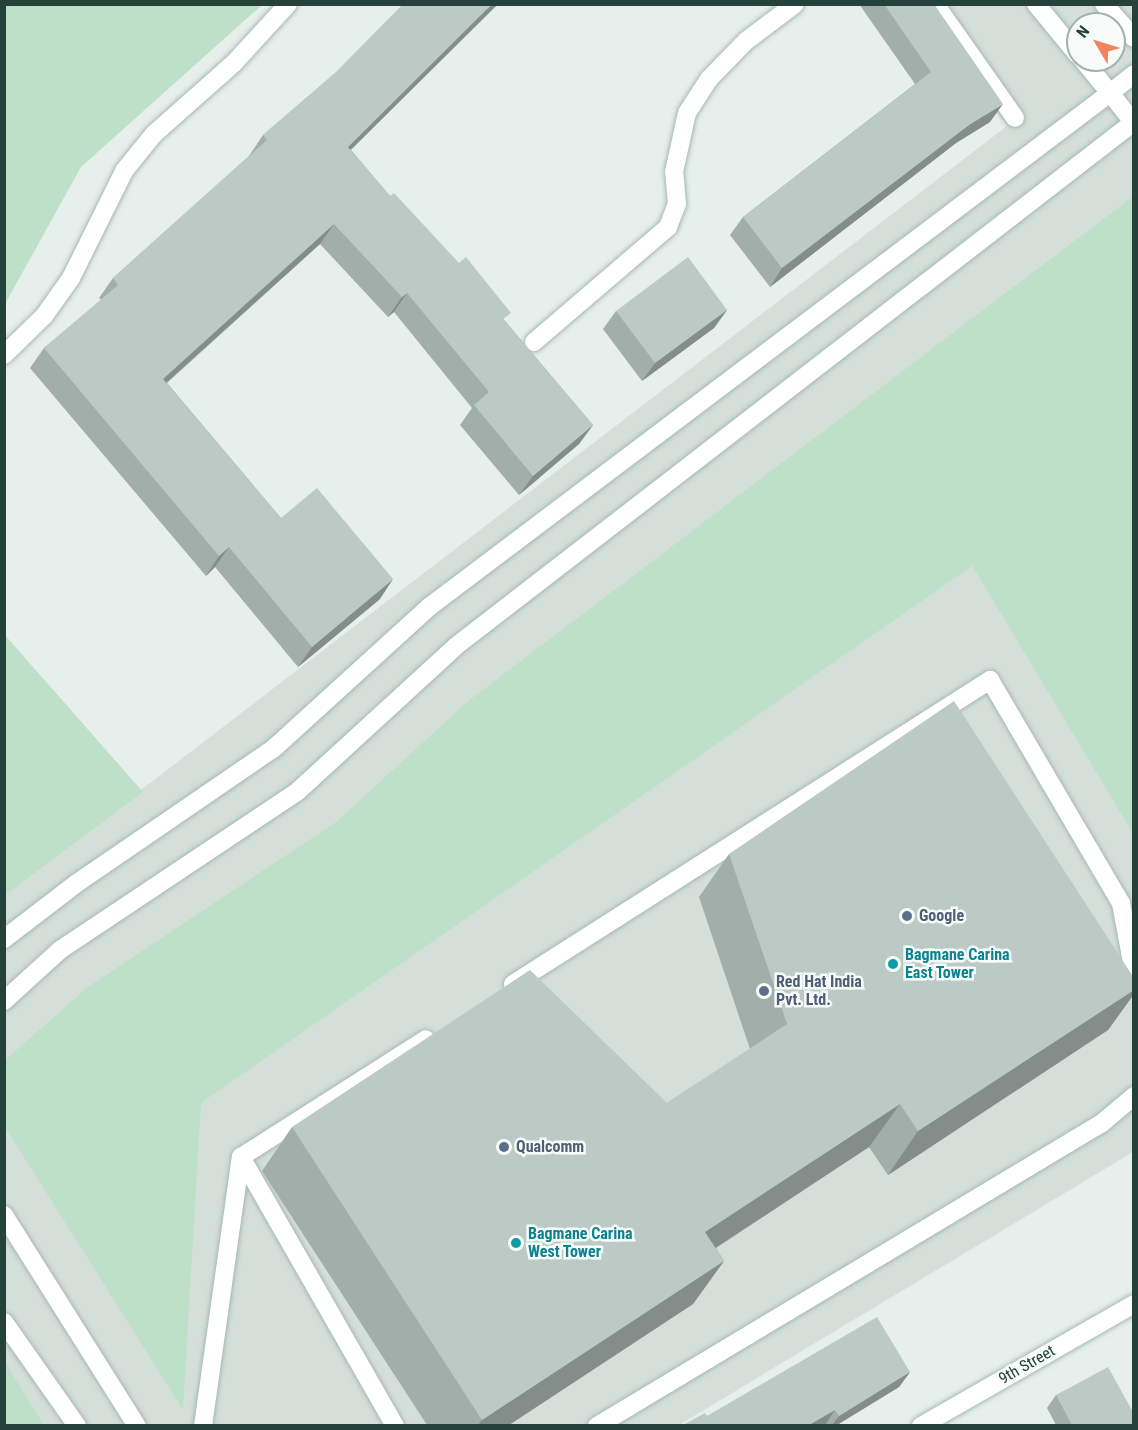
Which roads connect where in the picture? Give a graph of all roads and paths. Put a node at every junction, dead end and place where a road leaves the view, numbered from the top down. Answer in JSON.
{"nodes":[{"id":1,"x":288,"y":4,"type":"edge"},
{"id":2,"x":795,"y":4,"type":"edge"},
{"id":3,"x":935,"y":4,"type":"edge"},
{"id":4,"x":1036,"y":4,"type":"edge"},
{"id":5,"x":1104,"y":4,"type":"edge"},
{"id":6,"x":1134,"y":38,"type":"edge"},
{"id":7,"x":1066,"y":40,"type":"edge"},
{"id":8,"x":1093,"y":72,"type":"edge"},
{"id":9,"x":1134,"y":74,"type":"edge"},
{"id":10,"x":1110,"y":93,"type":"junction"},
{"id":11,"x":1015,"y":118,"type":"dead end"},
{"id":12,"x":1133,"y":122,"type":"edge"},
{"id":13,"x":534,"y":342,"type":"dead end"},
{"id":14,"x":4,"y":355,"type":"edge"},
{"id":15,"x":4,"y":939,"type":"edge"},
{"id":16,"x":1134,"y":973,"type":"edge"},
{"id":17,"x":501,"y":992,"type":"edge"},
{"id":18,"x":4,"y":1001,"type":"edge"},
{"id":19,"x":441,"y":1030,"type":"edge"},
{"id":20,"x":1134,"y":1096,"type":"edge"},
{"id":21,"x":241,"y":1157,"type":"junction"},
{"id":22,"x":4,"y":1215,"type":"edge"},
{"id":23,"x":1134,"y":1304,"type":"edge"},
{"id":24,"x":4,"y":1322,"type":"edge"},
{"id":25,"x":77,"y":1425,"type":"edge"},
{"id":26,"x":137,"y":1425,"type":"edge"},
{"id":27,"x":203,"y":1425,"type":"edge"},
{"id":28,"x":395,"y":1425,"type":"edge"},
{"id":29,"x":597,"y":1425,"type":"edge"},
{"id":30,"x":921,"y":1425,"type":"edge"}],
"edges":[{"from":1,"to":14,"type":"street"},
{"from":2,"to":13,"type":"street"},
{"from":3,"to":11,"type":"street"},
{"from":4,"to":7,"type":"street"},
{"from":5,"to":6,"type":"street"},
{"from":8,"to":10,"type":"street"},
{"from":9,"to":10,"type":"street"},
{"from":10,"to":12,"type":"street"},
{"from":10,"to":15,"type":"street"},
{"from":12,"to":18,"type":"street"},
{"from":16,"to":17,"type":"street"},
{"from":19,"to":21,"type":"street"},
{"from":20,"to":29,"type":"street"},
{"from":21,"to":27,"type":"street"},
{"from":21,"to":28,"type":"street"},
{"from":22,"to":26,"type":"street"},
{"from":23,"to":30,"type":"street","name":"9th Street"},
{"from":24,"to":25,"type":"street"}]}
